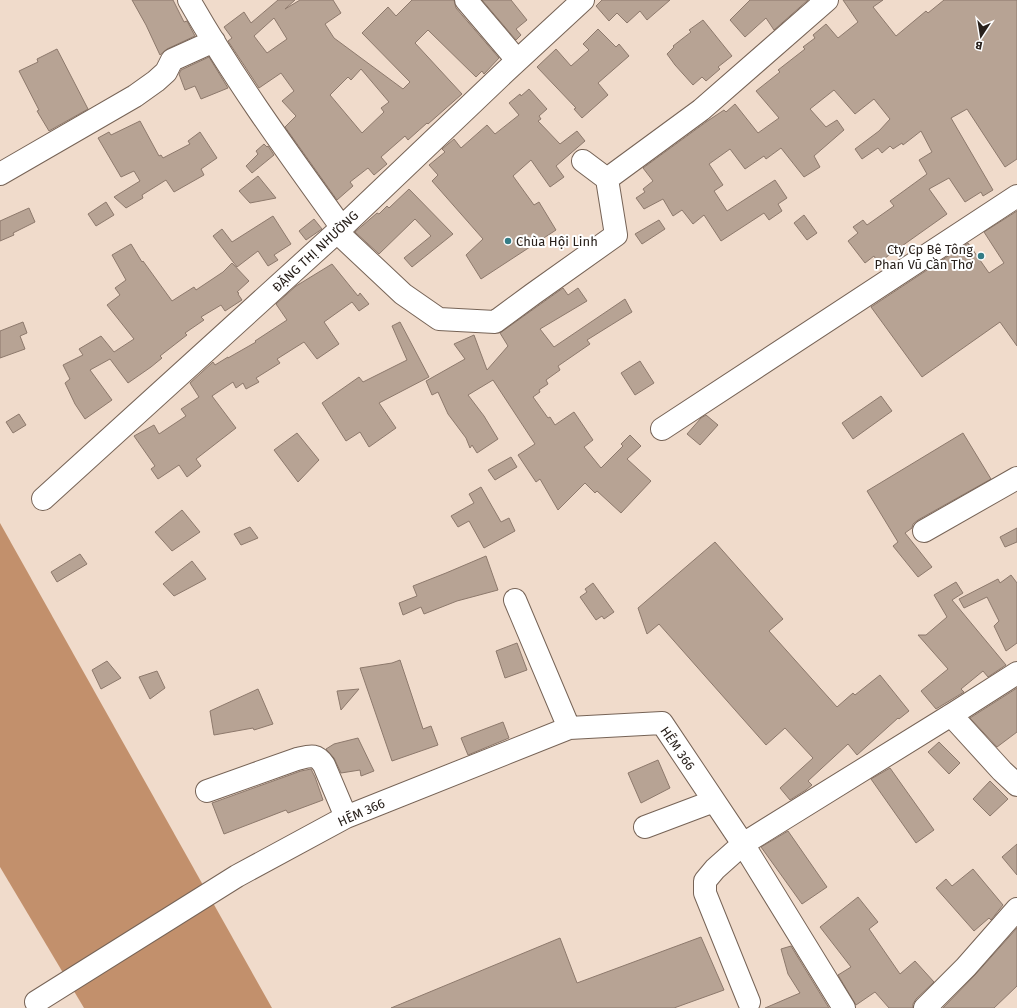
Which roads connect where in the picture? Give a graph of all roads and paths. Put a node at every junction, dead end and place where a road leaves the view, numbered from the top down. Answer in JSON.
{"nodes":[{"id":1,"x":189,"y":0,"type":"edge"},
{"id":2,"x":466,"y":0,"type":"edge"},
{"id":3,"x":583,"y":0,"type":"edge"},
{"id":4,"x":827,"y":0,"type":"edge"},
{"id":5,"x":214,"y":41,"type":"junction"},
{"id":6,"x":517,"y":60,"type":"junction"},
{"id":7,"x":583,"y":161,"type":"dead end"},
{"id":8,"x":0,"y":174,"type":"edge"},
{"id":9,"x":607,"y":180,"type":"junction"},
{"id":10,"x":1017,"y":196,"type":"edge"},
{"id":11,"x":340,"y":230,"type":"junction"},
{"id":12,"x":662,"y":429,"type":"dead end"},
{"id":13,"x":1017,"y":478,"type":"edge"},
{"id":14,"x":44,"y":499,"type":"dead end"},
{"id":15,"x":924,"y":531,"type":"dead end"},
{"id":16,"x":515,"y":600,"type":"dead end"},
{"id":17,"x":1017,"y":673,"type":"edge"},
{"id":18,"x":950,"y":715,"type":"junction"},
{"id":19,"x":569,"y":728,"type":"junction"},
{"id":20,"x":1017,"y":785,"type":"edge"},
{"id":21,"x":207,"y":791,"type":"dead end"},
{"id":22,"x":714,"y":801,"type":"junction"},
{"id":23,"x":346,"y":817,"type":"junction"},
{"id":24,"x":645,"y":827,"type":"dead end"},
{"id":25,"x":743,"y":844,"type":"junction"},
{"id":26,"x":1017,"y":910,"type":"edge"},
{"id":27,"x":36,"y":1002,"type":"dead end"},
{"id":28,"x":749,"y":1002,"type":"dead end"},
{"id":29,"x":844,"y":1008,"type":"edge"},
{"id":30,"x":925,"y":1008,"type":"edge"}],
"edges":[{"from":1,"to":5,"type":"street"},
{"from":2,"to":6,"type":"street"},
{"from":3,"to":6,"type":"street","name":"ĐẶNG THỊ NHƯỜNG"},
{"from":4,"to":9,"type":"street"},
{"from":5,"to":8,"type":"street"},
{"from":5,"to":11,"type":"street"},
{"from":6,"to":11,"type":"street","name":"ĐẶNG THỊ NHƯỜNG"},
{"from":7,"to":9,"type":"street"},
{"from":9,"to":11,"type":"street"},
{"from":10,"to":12,"type":"street"},
{"from":11,"to":14,"type":"street","name":"ĐẶNG THỊ NHƯỜNG"},
{"from":13,"to":15,"type":"street"},
{"from":16,"to":19,"type":"street"},
{"from":17,"to":18,"type":"street"},
{"from":18,"to":20,"type":"street"},
{"from":18,"to":25,"type":"street"},
{"from":19,"to":22,"type":"street","name":"HẼM 366"},
{"from":19,"to":23,"type":"street","name":"HẼM 366"},
{"from":21,"to":23,"type":"street"},
{"from":22,"to":24,"type":"street"},
{"from":22,"to":25,"type":"street","name":"HẼM 366"},
{"from":23,"to":27,"type":"street","name":"HẼM 366"},
{"from":25,"to":28,"type":"street"},
{"from":25,"to":29,"type":"street","name":"HẼM 366"},
{"from":26,"to":30,"type":"street"}]}
